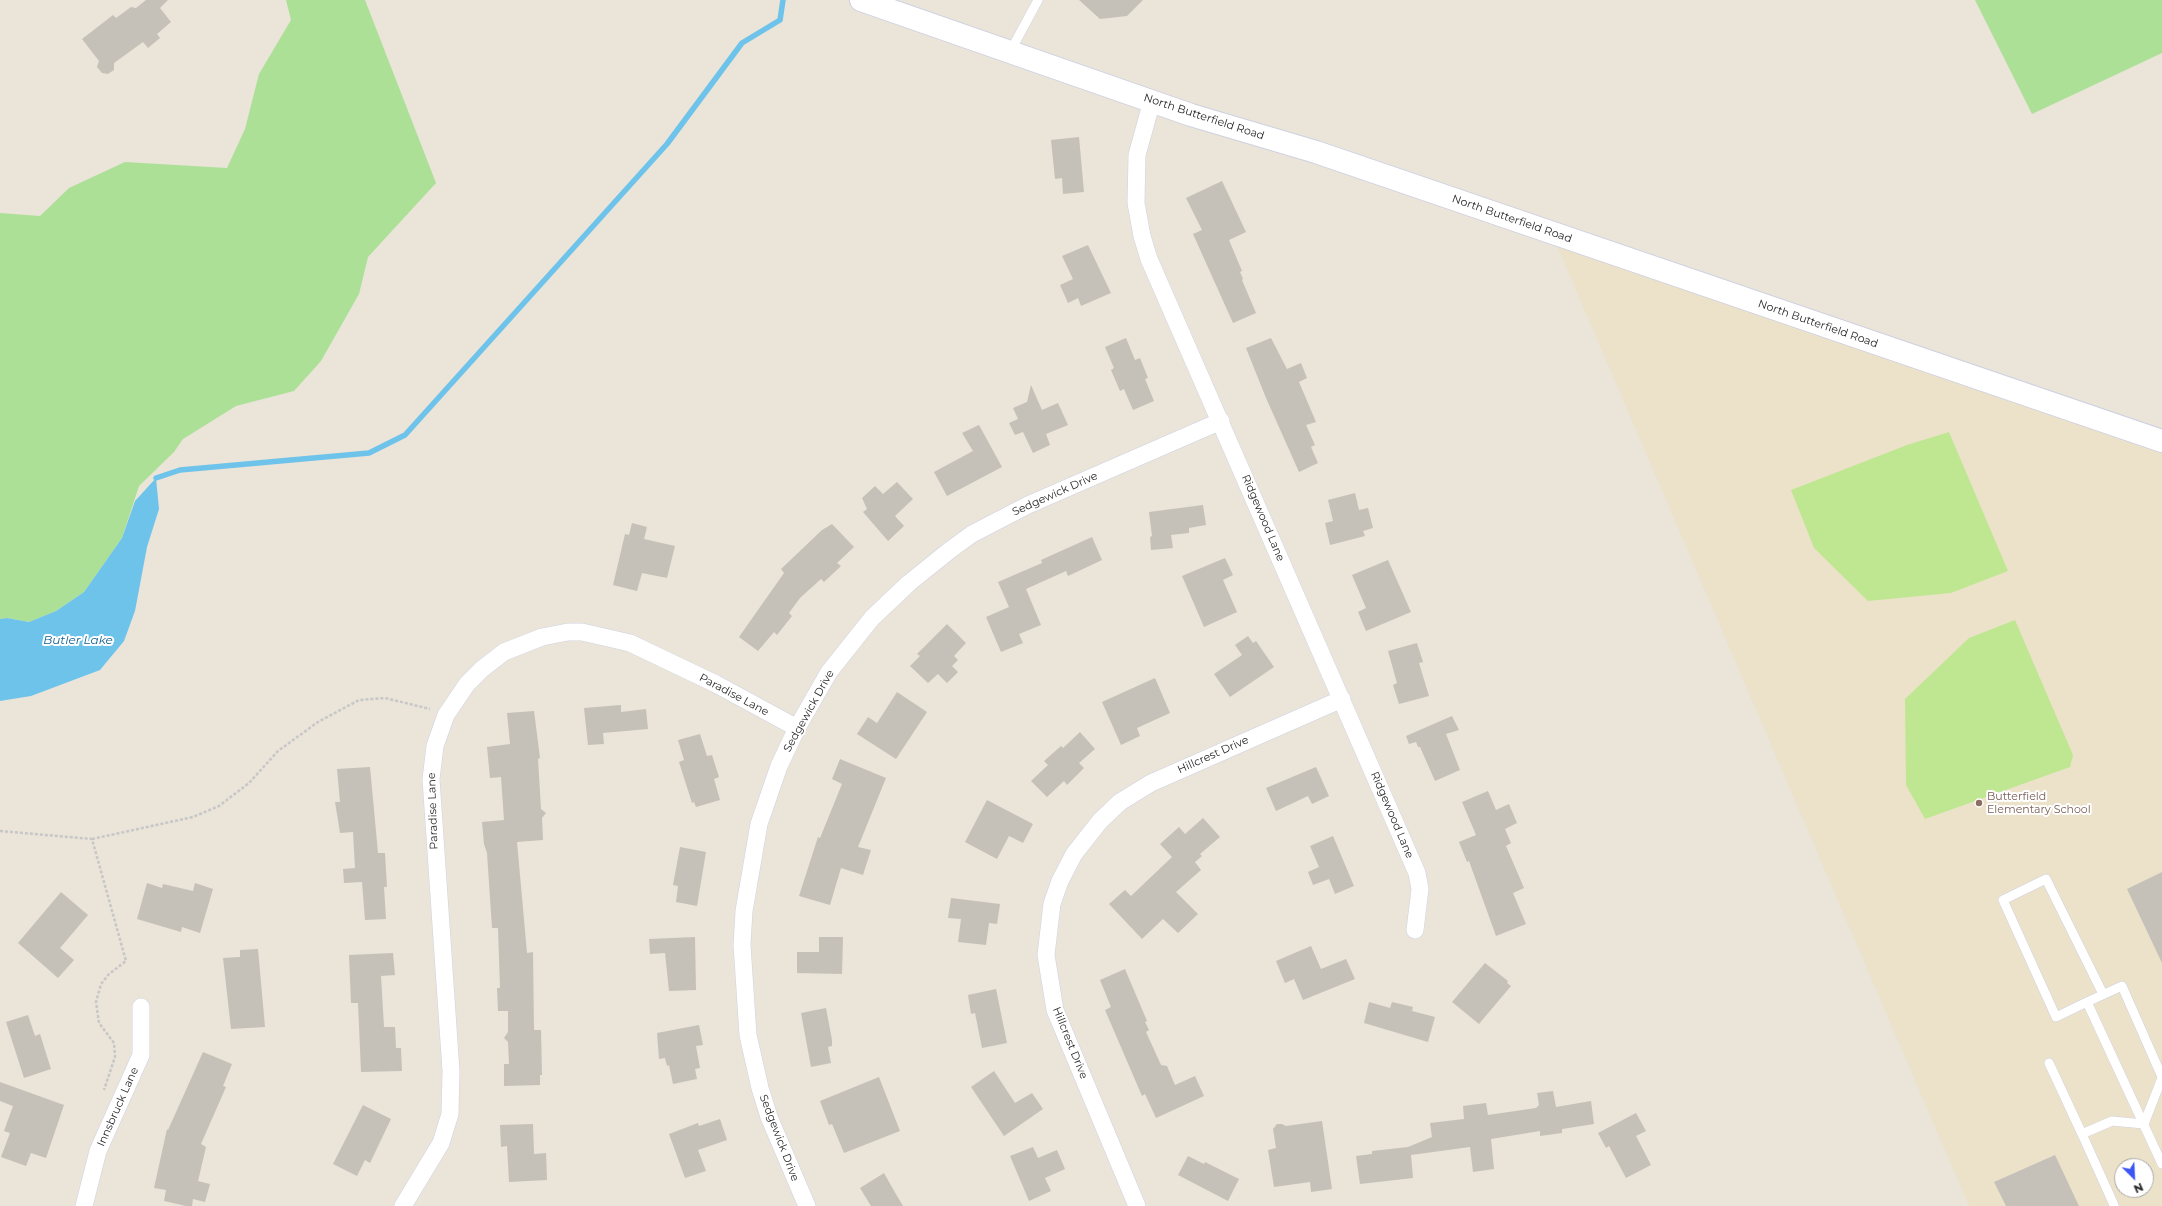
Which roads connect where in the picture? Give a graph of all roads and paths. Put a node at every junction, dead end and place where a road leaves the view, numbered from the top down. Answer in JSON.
{"nodes":[{"id":1,"x":861,"y":0,"type":"edge"},
{"id":2,"x":1038,"y":0,"type":"edge"},
{"id":3,"x":1010,"y":52,"type":"junction"},
{"id":4,"x":1152,"y":101,"type":"junction"},
{"id":5,"x":1221,"y":421,"type":"junction"},
{"id":6,"x":2162,"y":441,"type":"edge"},
{"id":7,"x":1342,"y":699,"type":"junction"},
{"id":8,"x":446,"y":716,"type":"junction"},
{"id":9,"x":797,"y":728,"type":"junction"},
{"id":10,"x":0,"y":830,"type":"edge"},
{"id":11,"x":92,"y":839,"type":"junction"},
{"id":12,"x":1415,"y":930,"type":"dead end"},
{"id":13,"x":2103,"y":994,"type":"junction"},
{"id":14,"x":2087,"y":1002,"type":"junction"},
{"id":15,"x":141,"y":1008,"type":"dead end"},
{"id":16,"x":2049,"y":1063,"type":"dead end"},
{"id":17,"x":2162,"y":1078,"type":"edge"},
{"id":18,"x":103,"y":1094,"type":"dead end"},
{"id":19,"x":2144,"y":1124,"type":"junction"},
{"id":20,"x":2082,"y":1134,"type":"junction"},
{"id":21,"x":2162,"y":1164,"type":"edge"},
{"id":22,"x":2114,"y":1205,"type":"dead end"},
{"id":23,"x":84,"y":1206,"type":"edge"},
{"id":24,"x":403,"y":1206,"type":"edge"},
{"id":25,"x":807,"y":1206,"type":"edge"},
{"id":26,"x":1137,"y":1206,"type":"edge"}],
"edges":[{"from":1,"to":3,"type":"main road","name":"North Butterfield Road"},
{"from":2,"to":3,"type":"lane"},
{"from":3,"to":4,"type":"main road","name":"North Butterfield Road"},
{"from":4,"to":5,"type":"street","name":"Ridgewood Lane"},
{"from":4,"to":6,"type":"main road","name":"North Butterfield Road"},
{"from":5,"to":7,"type":"street","name":"Ridgewood Lane"},
{"from":5,"to":9,"type":"street","name":"Sedgewick Drive"},
{"from":7,"to":12,"type":"street","name":"Ridgewood Lane"},
{"from":7,"to":26,"type":"street","name":"Hillcrest Drive"},
{"from":8,"to":9,"type":"street","name":"Paradise Lane"},
{"from":8,"to":11,"type":"path"},
{"from":8,"to":24,"type":"street","name":"Paradise Lane"},
{"from":9,"to":25,"type":"street","name":"Sedgewick Drive"},
{"from":10,"to":11,"type":"path"},
{"from":11,"to":18,"type":"path"},
{"from":13,"to":14,"type":"lane"},
{"from":13,"to":14,"type":"lane"},
{"from":13,"to":17,"type":"lane"},
{"from":14,"to":19,"type":"lane"},
{"from":15,"to":23,"type":"street","name":"Innsbruck Lane"},
{"from":16,"to":20,"type":"lane"},
{"from":17,"to":19,"type":"lane"},
{"from":19,"to":20,"type":"lane"},
{"from":19,"to":21,"type":"lane"},
{"from":20,"to":22,"type":"lane"}]}
